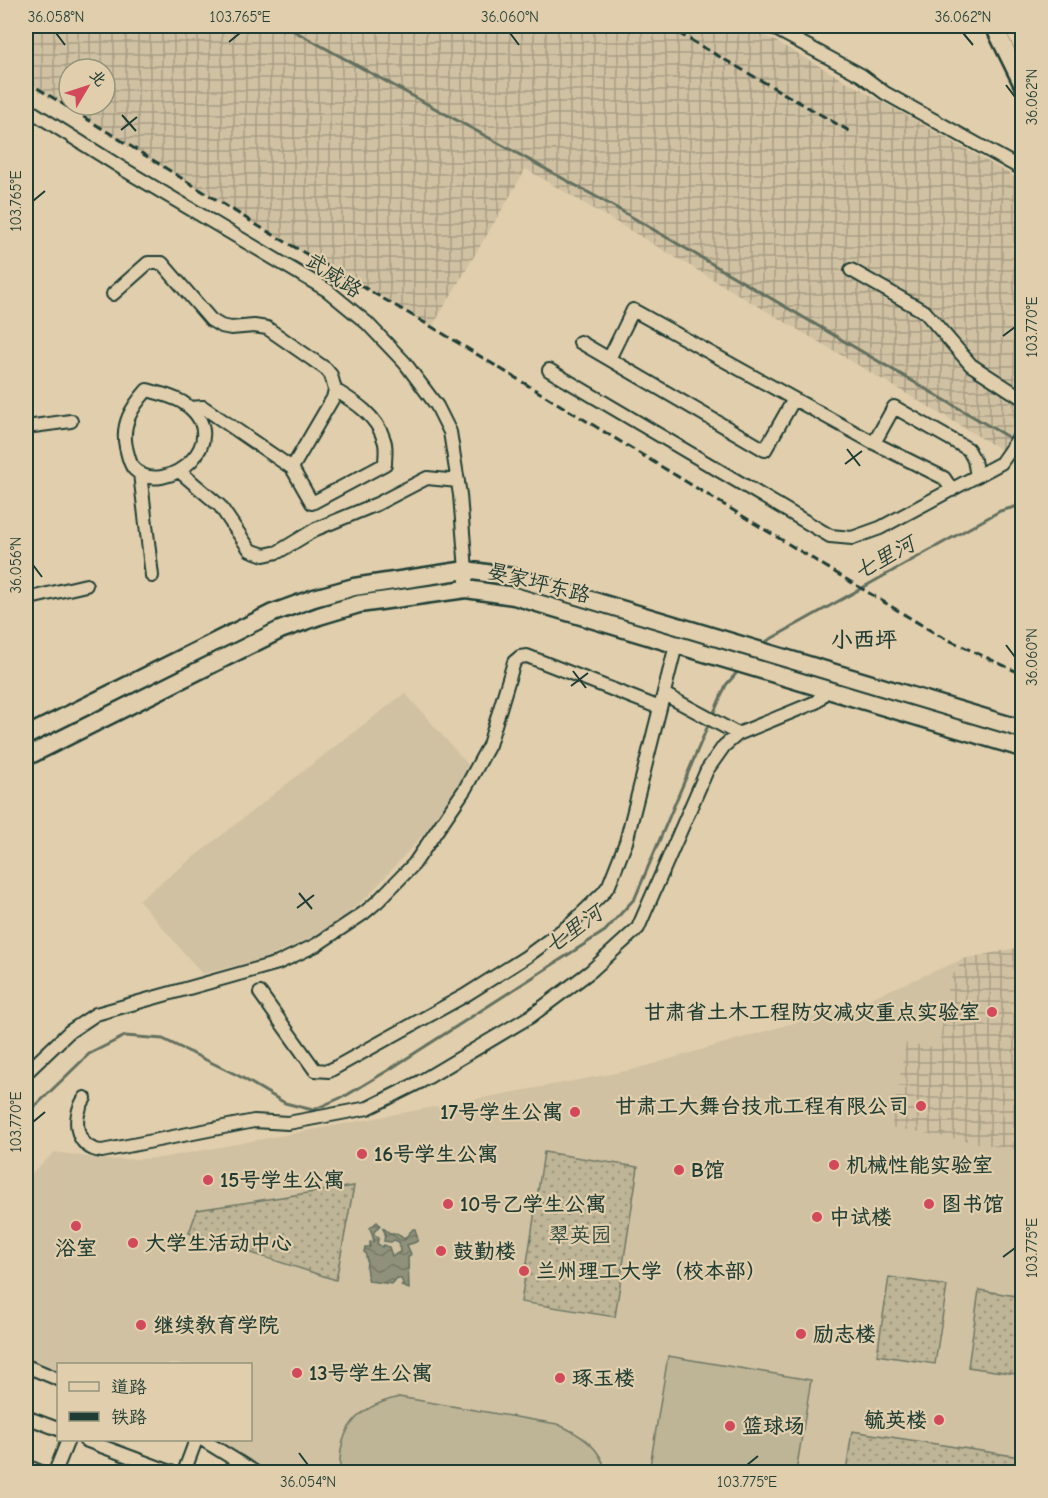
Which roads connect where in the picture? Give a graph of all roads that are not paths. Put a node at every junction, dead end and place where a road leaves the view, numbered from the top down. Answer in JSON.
{"nodes":[{"id":1,"x":770,"y":26,"type":"edge"},
{"id":2,"x":994,"y":26,"type":"edge"},
{"id":3,"x":1012,"y":26,"type":"edge"},
{"id":4,"x":1023,"y":46,"type":"edge"},
{"id":5,"x":1023,"y":83,"type":"edge"},
{"id":6,"x":26,"y":108,"type":"edge"},
{"id":7,"x":1023,"y":169,"type":"edge"},
{"id":8,"x":852,"y":270,"type":"dead end"},
{"id":9,"x":113,"y":294,"type":"dead end"},
{"id":10,"x":580,"y":342,"type":"dead end"},
{"id":11,"x":609,"y":359,"type":"junction"},
{"id":12,"x":549,"y":370,"type":"dead end"},
{"id":13,"x":335,"y":390,"type":"junction"},
{"id":14,"x":1023,"y":398,"type":"edge"},
{"id":15,"x":794,"y":399,"type":"junction"},
{"id":16,"x":190,"y":408,"type":"junction"},
{"id":17,"x":71,"y":422,"type":"dead end"},
{"id":18,"x":26,"y":428,"type":"edge"},
{"id":19,"x":1023,"y":433,"type":"edge"},
{"id":20,"x":874,"y":443,"type":"junction"},
{"id":21,"x":292,"y":468,"type":"junction"},
{"id":22,"x":179,"y":471,"type":"junction"},
{"id":23,"x":140,"y":473,"type":"junction"},
{"id":24,"x":977,"y":476,"type":"junction"},
{"id":25,"x":458,"y":481,"type":"junction"},
{"id":26,"x":952,"y":490,"type":"junction"},
{"id":27,"x":466,"y":570,"type":"junction"},
{"id":28,"x":152,"y":576,"type":"dead end"},
{"id":29,"x":86,"y":585,"type":"dead end"},
{"id":30,"x":466,"y":589,"type":"junction"},
{"id":31,"x":26,"y":599,"type":"edge"},
{"id":32,"x":714,"y":637,"type":"junction"},
{"id":33,"x":676,"y":645,"type":"junction"},
{"id":34,"x":709,"y":654,"type":"junction"},
{"id":35,"x":828,"y":688,"type":"junction"},
{"id":36,"x":664,"y":694,"type":"junction"},
{"id":37,"x":660,"y":708,"type":"junction"},
{"id":38,"x":1023,"y":729,"type":"edge"},
{"id":39,"x":738,"y":734,"type":"junction"},
{"id":40,"x":26,"y":736,"type":"edge"},
{"id":41,"x":1023,"y":748,"type":"edge"},
{"id":42,"x":26,"y":756,"type":"edge"},
{"id":43,"x":260,"y":993,"type":"dead end"},
{"id":44,"x":26,"y":1073,"type":"edge"},
{"id":45,"x":85,"y":1098,"type":"dead end"},
{"id":46,"x":26,"y":1366,"type":"edge"},
{"id":47,"x":57,"y":1379,"type":"edge"},
{"id":48,"x":26,"y":1417,"type":"edge"},
{"id":49,"x":57,"y":1429,"type":"edge"},
{"id":50,"x":68,"y":1441,"type":"edge"},
{"id":51,"x":89,"y":1441,"type":"edge"},
{"id":52,"x":196,"y":1441,"type":"edge"},
{"id":53,"x":205,"y":1441,"type":"edge"},
{"id":54,"x":26,"y":1466,"type":"edge"},
{"id":55,"x":41,"y":1473,"type":"edge"},
{"id":56,"x":56,"y":1473,"type":"edge"},
{"id":57,"x":171,"y":1473,"type":"edge"},
{"id":58,"x":184,"y":1473,"type":"edge"},
{"id":59,"x":255,"y":1473,"type":"edge"}],
"edges":[{"from":1,"to":7,"type":"street"},
{"from":2,"to":5,"type":"highway"},
{"from":3,"to":4,"type":"highway"},
{"from":6,"to":25,"type":"street","name":"武威路"},
{"from":8,"to":14,"type":"street"},
{"from":9,"to":13,"type":"street"},
{"from":10,"to":11,"type":"street"},
{"from":11,"to":15,"type":"street"},
{"from":11,"to":15,"type":"street"},
{"from":12,"to":26,"type":"street"},
{"from":13,"to":21,"type":"street"},
{"from":13,"to":21,"type":"street"},
{"from":15,"to":20,"type":"street"},
{"from":16,"to":21,"type":"street"},
{"from":16,"to":22,"type":"street"},
{"from":16,"to":23,"type":"street"},
{"from":17,"to":18,"type":"street"},
{"from":19,"to":24,"type":"street"},
{"from":20,"to":24,"type":"street"},
{"from":20,"to":26,"type":"street"},
{"from":22,"to":23,"type":"street"},
{"from":22,"to":25,"type":"street"},
{"from":23,"to":28,"type":"street"},
{"from":24,"to":26,"type":"street"},
{"from":25,"to":27,"type":"street","name":"武威路"},
{"from":27,"to":30,"type":"street","name":"武威路"},
{"from":27,"to":32,"type":"highway","name":"晏家坪东路"},
{"from":27,"to":40,"type":"highway","name":"晏家坪东路"},
{"from":29,"to":31,"type":"street"},
{"from":30,"to":33,"type":"highway","name":"晏家坪东路"},
{"from":30,"to":42,"type":"highway","name":"晏家坪东路"},
{"from":32,"to":34,"type":"highway"},
{"from":32,"to":38,"type":"highway","name":"晏家坪东路"},
{"from":33,"to":34,"type":"highway","name":"晏家坪东路"},
{"from":33,"to":36,"type":"street"},
{"from":34,"to":35,"type":"highway","name":"晏家坪东路"},
{"from":35,"to":39,"type":"street"},
{"from":35,"to":41,"type":"highway","name":"晏家坪东路"},
{"from":36,"to":37,"type":"street"},
{"from":36,"to":39,"type":"street"},
{"from":37,"to":43,"type":"street"},
{"from":37,"to":44,"type":"street"},
{"from":39,"to":45,"type":"street"},
{"from":46,"to":47,"type":"street"},
{"from":48,"to":49,"type":"street"},
{"from":50,"to":56,"type":"street"},
{"from":51,"to":57,"type":"street"},
{"from":52,"to":58,"type":"street"},
{"from":53,"to":59,"type":"street"},
{"from":54,"to":55,"type":"street"}]}
